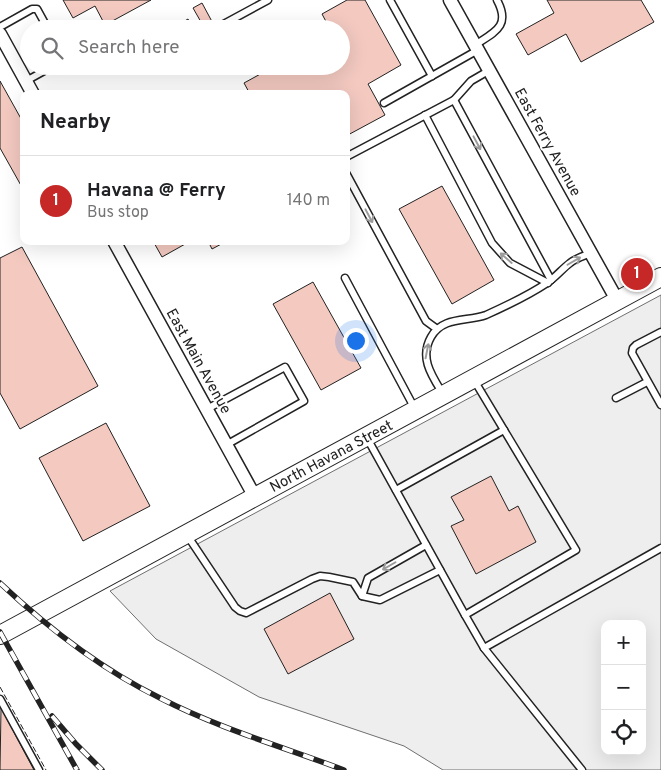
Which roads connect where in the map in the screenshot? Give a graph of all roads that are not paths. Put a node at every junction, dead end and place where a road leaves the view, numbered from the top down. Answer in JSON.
{"nodes":[{"id":1,"x":268,"y":0,"type":"edge"},
{"id":2,"x":390,"y":0,"type":"edge"},
{"id":3,"x":450,"y":0,"type":"edge"},
{"id":4,"x":497,"y":0,"type":"edge"},
{"id":5,"x":43,"y":20,"type":"edge"},
{"id":6,"x":231,"y":20,"type":"edge"},
{"id":7,"x":0,"y":27,"type":"edge"},
{"id":8,"x":0,"y":34,"type":"edge"},
{"id":9,"x":477,"y":47,"type":"junction"},
{"id":10,"x":20,"y":70,"type":"edge"},
{"id":11,"x":490,"y":70,"type":"junction"},
{"id":12,"x":23,"y":75,"type":"edge"},
{"id":13,"x":37,"y":75,"type":"edge"},
{"id":14,"x":432,"y":76,"type":"junction"},
{"id":15,"x":26,"y":81,"type":"junction"},
{"id":16,"x":31,"y":90,"type":"edge"},
{"id":17,"x":454,"y":100,"type":"junction"},
{"id":18,"x":384,"y":103,"type":"dead end"},
{"id":19,"x":425,"y":115,"type":"junction"},
{"id":20,"x":350,"y":155,"type":"edge"},
{"id":21,"x":350,"y":180,"type":"edge"},
{"id":22,"x":116,"y":245,"type":"edge"},
{"id":23,"x":591,"y":253,"type":"junction"},
{"id":24,"x":661,"y":277,"type":"edge"},
{"id":25,"x":344,"y":278,"type":"dead end"},
{"id":26,"x":549,"y":281,"type":"junction"},
{"id":27,"x":617,"y":300,"type":"junction"},
{"id":28,"x":437,"y":329,"type":"junction"},
{"id":29,"x":661,"y":332,"type":"edge"},
{"id":30,"x":473,"y":379,"type":"junction"},
{"id":31,"x":647,"y":382,"type":"junction"},
{"id":32,"x":443,"y":395,"type":"junction"},
{"id":33,"x":616,"y":398,"type":"dead end"},
{"id":34,"x":661,"y":405,"type":"edge"},
{"id":35,"x":207,"y":409,"type":"junction"},
{"id":36,"x":416,"y":410,"type":"junction"},
{"id":37,"x":504,"y":430,"type":"junction"},
{"id":38,"x":366,"y":437,"type":"junction"},
{"id":39,"x":226,"y":445,"type":"junction"},
{"id":40,"x":396,"y":490,"type":"junction"},
{"id":41,"x":255,"y":497,"type":"junction"},
{"id":42,"x":186,"y":534,"type":"junction"},
{"id":43,"x":426,"y":545,"type":"junction"},
{"id":44,"x":661,"y":548,"type":"edge"},
{"id":45,"x":440,"y":570,"type":"junction"},
{"id":46,"x":362,"y":596,"type":"junction"},
{"id":47,"x":464,"y":615,"type":"junction"},
{"id":48,"x":0,"y":635,"type":"edge"},
{"id":49,"x":484,"y":648,"type":"junction"},
{"id":50,"x":0,"y":699,"type":"edge"},
{"id":51,"x":40,"y":770,"type":"edge"},
{"id":52,"x":582,"y":770,"type":"edge"}],
"edges":[{"from":1,"to":6,"type":"lane"},
{"from":2,"to":14,"type":"lane"},
{"from":3,"to":9,"type":"street","name":"East Ferry Avenue"},
{"from":4,"to":9,"type":"lane"},
{"from":5,"to":7,"type":"lane"},
{"from":8,"to":10,"type":"street"},
{"from":9,"to":11,"type":"street","name":"East Ferry Avenue"},
{"from":9,"to":14,"type":"lane"},
{"from":11,"to":17,"type":"lane"},
{"from":11,"to":23,"type":"street","name":"East Ferry Avenue"},
{"from":12,"to":15,"type":"street"},
{"from":13,"to":15,"type":"lane"},
{"from":14,"to":18,"type":"lane"},
{"from":15,"to":16,"type":"street"},
{"from":17,"to":19,"type":"lane"},
{"from":17,"to":26,"type":"lane","one_way":true},
{"from":19,"to":20,"type":"lane"},
{"from":26,"to":19,"type":"lane","one_way":true},
{"from":21,"to":28,"type":"lane","one_way":true},
{"from":22,"to":35,"type":"street","name":"East Main Avenue"},
{"from":26,"to":23,"type":"lane","one_way":true},
{"from":23,"to":27,"type":"street","name":"East Ferry Avenue"},
{"from":24,"to":27,"type":"street","name":"North Havana Street"},
{"from":25,"to":36,"type":"lane"},
{"from":26,"to":28,"type":"lane"},
{"from":27,"to":30,"type":"street","name":"North Havana Street"},
{"from":32,"to":28,"type":"lane","one_way":true},
{"from":29,"to":31,"type":"lane"},
{"from":30,"to":32,"type":"street","name":"North Havana Street"},
{"from":30,"to":37,"type":"lane"},
{"from":31,"to":33,"type":"lane"},
{"from":31,"to":34,"type":"lane"},
{"from":32,"to":36,"type":"street","name":"North Havana Street"},
{"from":35,"to":39,"type":"street","name":"East Main Avenue"},
{"from":35,"to":39,"type":"lane"},
{"from":36,"to":38,"type":"street","name":"North Havana Street"},
{"from":37,"to":40,"type":"lane"},
{"from":37,"to":47,"type":"lane"},
{"from":38,"to":40,"type":"lane"},
{"from":38,"to":41,"type":"street","name":"North Havana Street"},
{"from":39,"to":41,"type":"street","name":"East Main Avenue"},
{"from":40,"to":43,"type":"lane"},
{"from":41,"to":42,"type":"street","name":"North Havana Street"},
{"from":42,"to":46,"type":"lane"},
{"from":42,"to":48,"type":"street","name":"North Havana Street"},
{"from":43,"to":45,"type":"lane"},
{"from":43,"to":46,"type":"lane","one_way":true},
{"from":44,"to":49,"type":"lane"},
{"from":45,"to":46,"type":"lane"},
{"from":45,"to":47,"type":"lane"},
{"from":47,"to":49,"type":"lane"},
{"from":49,"to":52,"type":"lane"},
{"from":50,"to":51,"type":"lane"}]}
